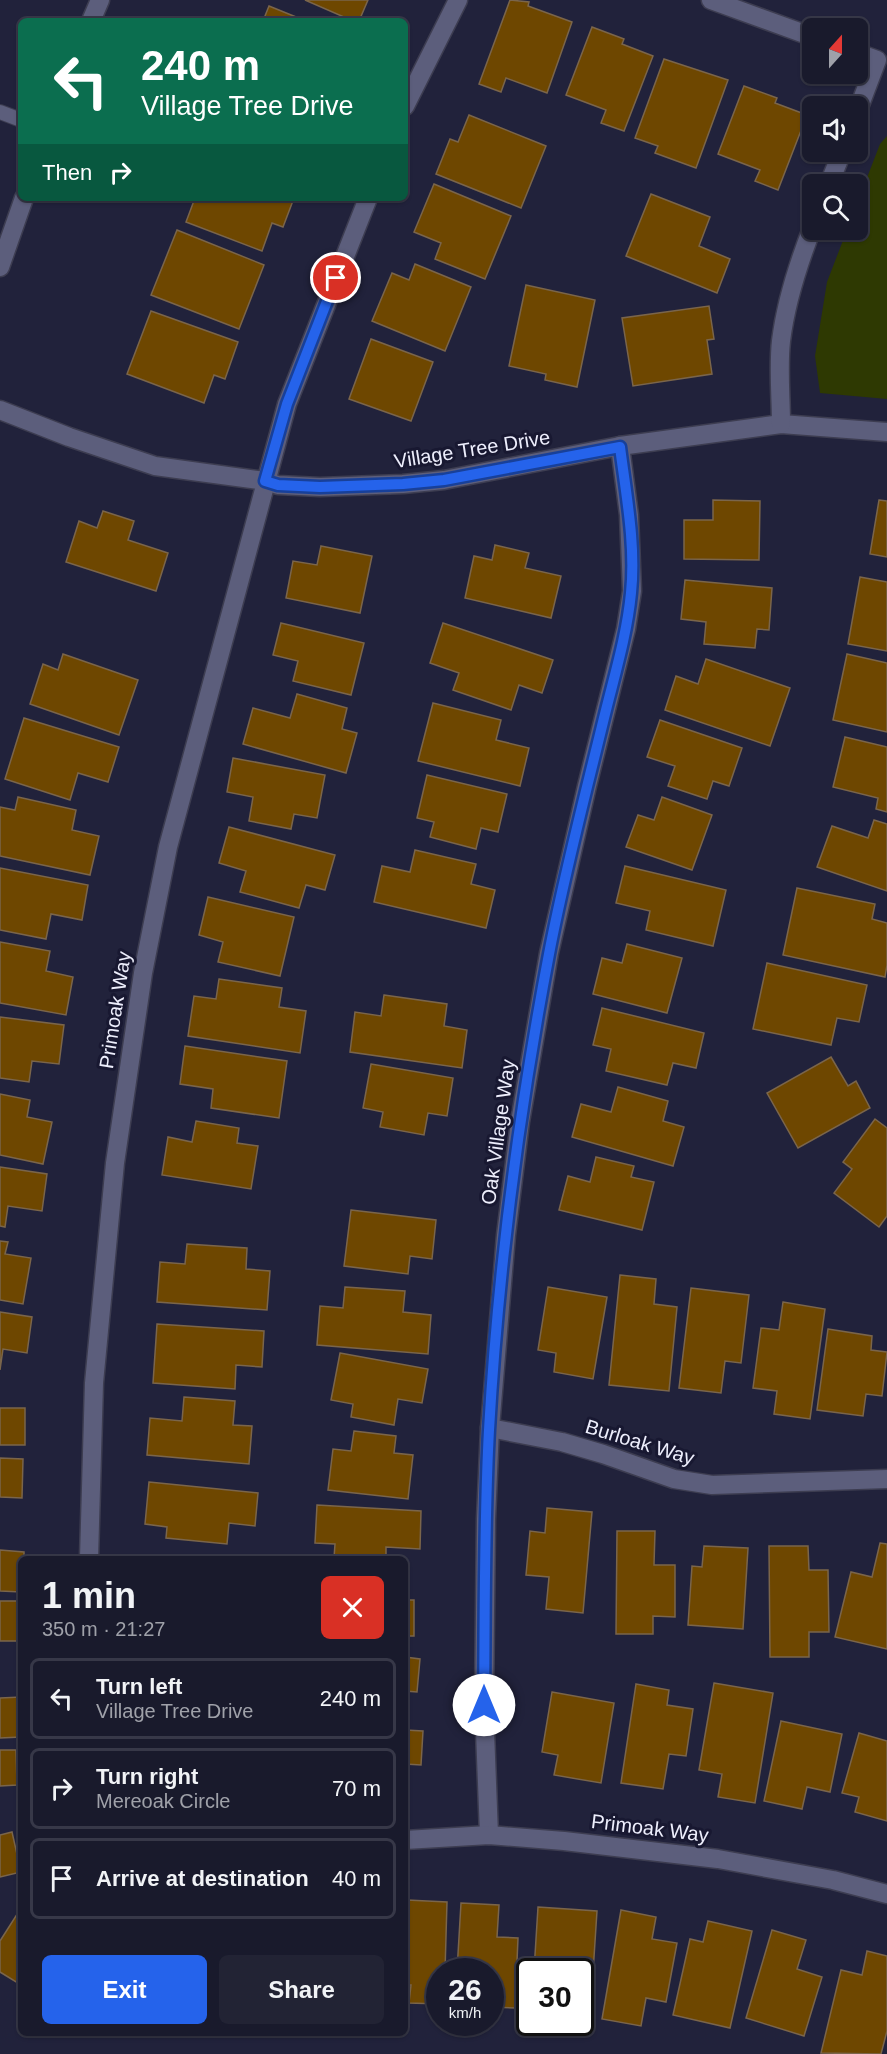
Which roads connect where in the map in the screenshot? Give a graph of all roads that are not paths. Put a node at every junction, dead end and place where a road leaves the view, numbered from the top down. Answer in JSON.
{"nodes":[{"id":1,"x":100,"y":0,"type":"edge"},
{"id":2,"x":458,"y":0,"type":"edge"},
{"id":3,"x":711,"y":0,"type":"edge"},
{"id":4,"x":92,"y":18,"type":"edge"},
{"id":5,"x":802,"y":33,"type":"edge"},
{"id":6,"x":868,"y":56,"type":"edge"},
{"id":7,"x":864,"y":96,"type":"edge"},
{"id":8,"x":408,"y":100,"type":"edge"},
{"id":9,"x":0,"y":112,"type":"edge"},
{"id":10,"x":18,"y":119,"type":"edge"},
{"id":11,"x":23,"y":201,"type":"edge"},
{"id":12,"x":367,"y":201,"type":"edge"},
{"id":13,"x":808,"y":240,"type":"edge"},
{"id":14,"x":0,"y":267,"type":"edge"},
{"id":15,"x":0,"y":410,"type":"edge"},
{"id":16,"x":781,"y":424,"type":"junction"},
{"id":17,"x":887,"y":432,"type":"edge"},
{"id":18,"x":620,"y":447,"type":"junction"},
{"id":19,"x":265,"y":481,"type":"junction"},
{"id":20,"x":489,"y":1428,"type":"junction"},
{"id":21,"x":887,"y":1479,"type":"edge"},
{"id":22,"x":89,"y":1556,"type":"edge"},
{"id":23,"x":489,"y":1835,"type":"junction"},
{"id":24,"x":408,"y":1840,"type":"edge"},
{"id":25,"x":887,"y":1894,"type":"edge"}],
"edges":[{"from":1,"to":4,"type":"street"},
{"from":2,"to":8,"type":"street"},
{"from":3,"to":5,"type":"street"},
{"from":6,"to":7,"type":"street"},
{"from":9,"to":10,"type":"lane"},
{"from":11,"to":14,"type":"street"},
{"from":12,"to":19,"type":"street","name":"Primoak Way"},
{"from":13,"to":16,"type":"street"},
{"from":15,"to":19,"type":"street","name":"Village Tree Drive"},
{"from":16,"to":17,"type":"street","name":"Village Tree Drive"},
{"from":16,"to":18,"type":"street","name":"Village Tree Drive"},
{"from":18,"to":19,"type":"street","name":"Village Tree Drive"},
{"from":18,"to":20,"type":"street","name":"Oak Village Way"},
{"from":19,"to":22,"type":"street","name":"Primoak Way"},
{"from":20,"to":21,"type":"street","name":"Burloak Way"},
{"from":20,"to":23,"type":"street","name":"Oak Village Way"},
{"from":23,"to":24,"type":"street","name":"Primoak Way"},
{"from":23,"to":25,"type":"street","name":"Primoak Way"}]}
